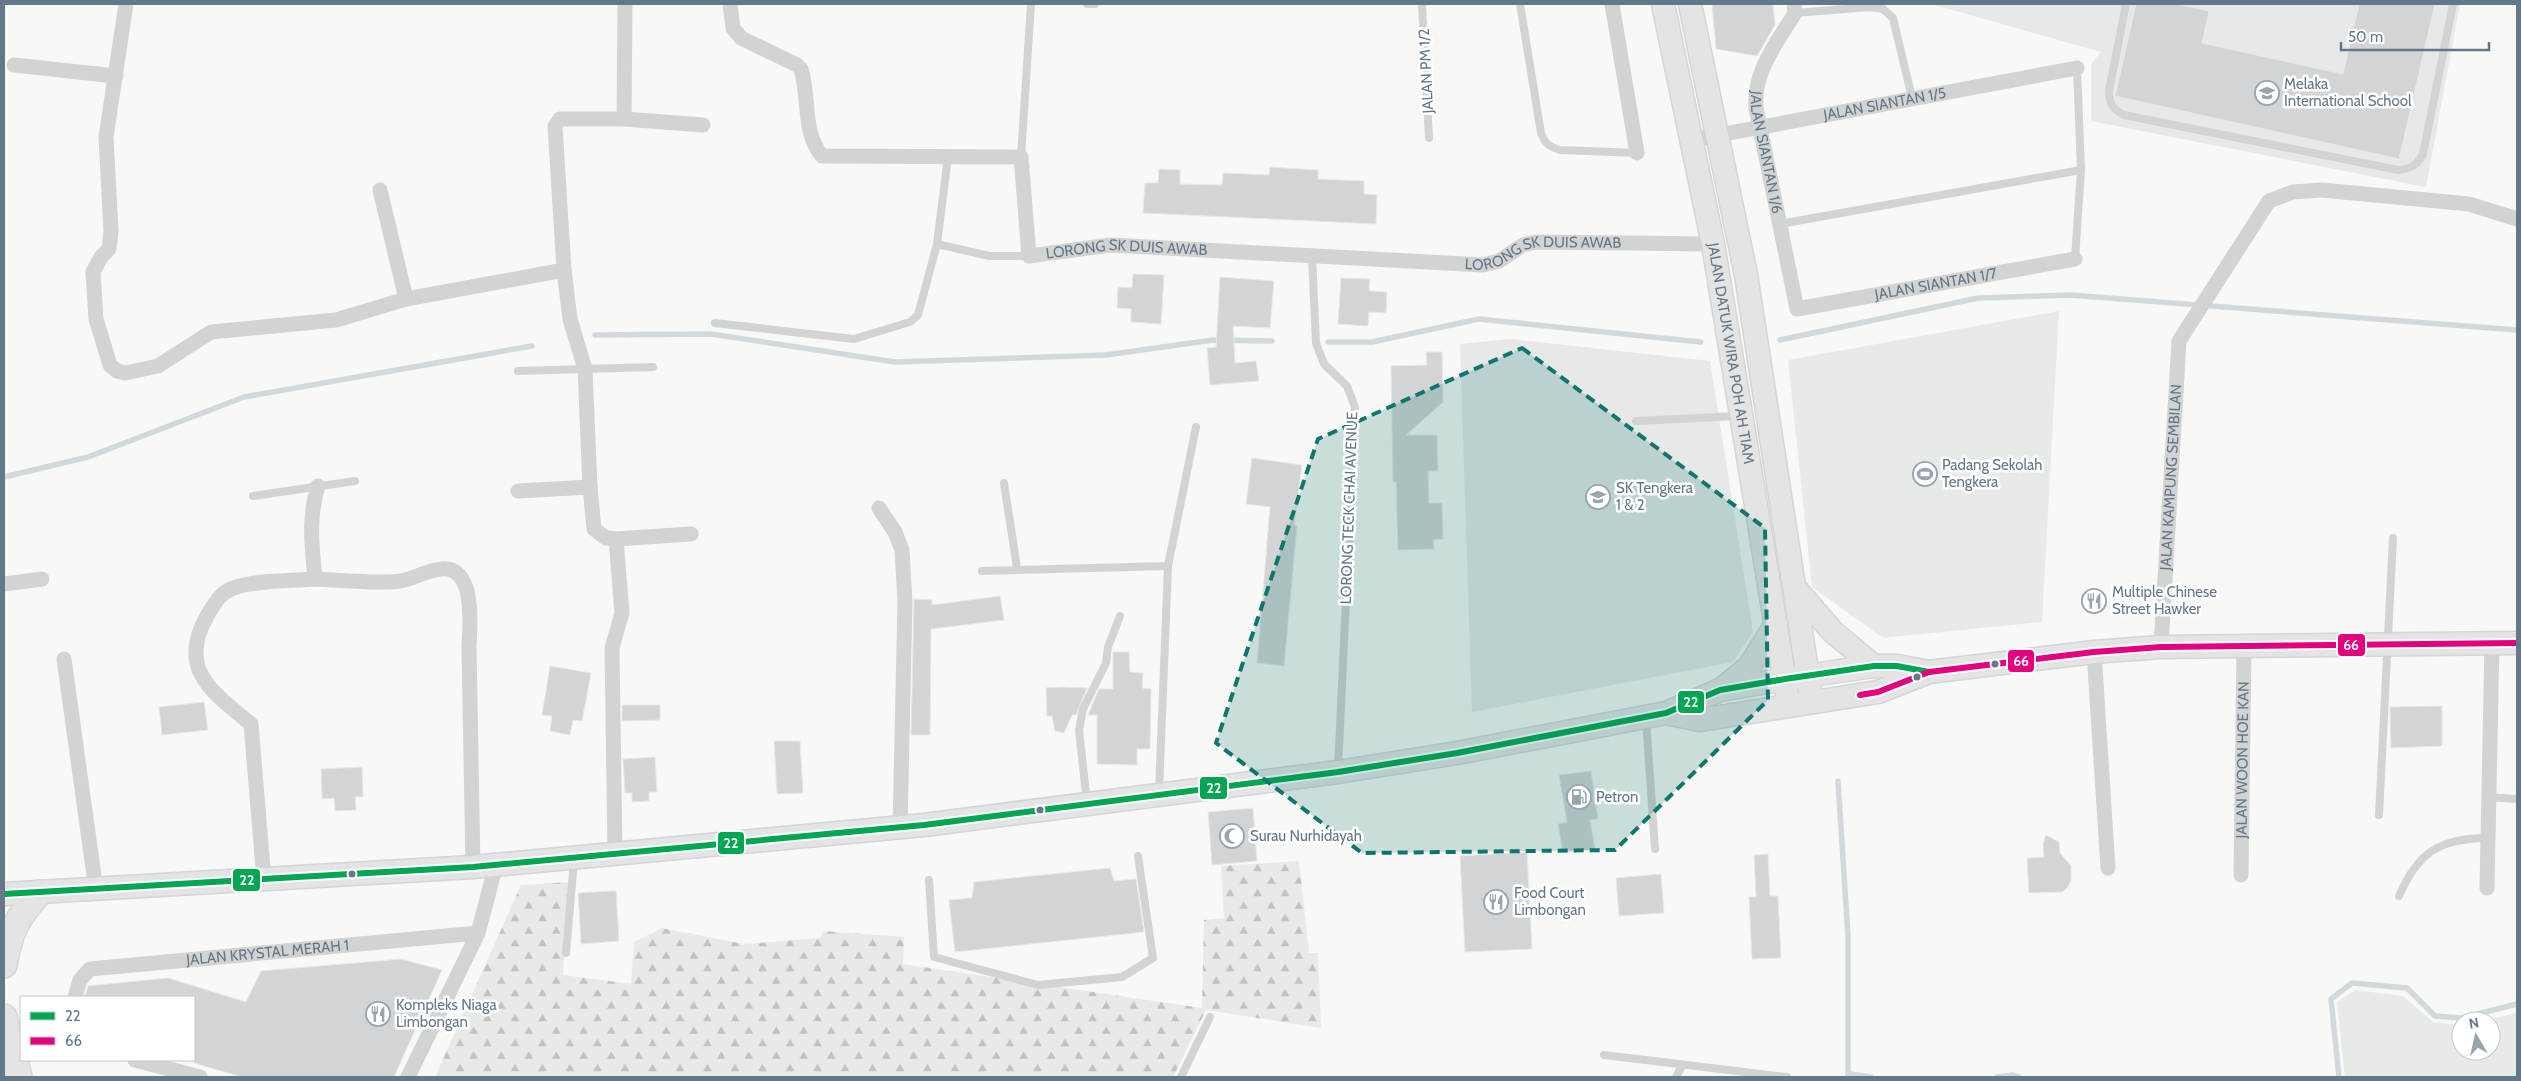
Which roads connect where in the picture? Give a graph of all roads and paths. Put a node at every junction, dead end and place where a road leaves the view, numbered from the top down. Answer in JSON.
{"nodes":[{"id":1,"x":126,"y":4,"type":"edge"},
{"id":2,"x":625,"y":4,"type":"edge"},
{"id":3,"x":730,"y":4,"type":"edge"},
{"id":4,"x":1031,"y":4,"type":"edge"},
{"id":5,"x":1422,"y":4,"type":"edge"},
{"id":6,"x":1520,"y":4,"type":"edge"},
{"id":7,"x":1612,"y":4,"type":"edge"},
{"id":8,"x":1663,"y":4,"type":"edge"},
{"id":9,"x":1690,"y":4,"type":"edge"},
{"id":10,"x":2126,"y":4,"type":"edge"},
{"id":11,"x":2453,"y":4,"type":"edge"},
{"id":12,"x":1795,"y":8,"type":"edge"},
{"id":13,"x":14,"y":65,"type":"dead end"},
{"id":14,"x":2077,"y":68,"type":"joint"},
{"id":15,"x":116,"y":76,"type":"junction"},
{"id":16,"x":1912,"y":98,"type":"junction"},
{"id":17,"x":624,"y":119,"type":"junction"},
{"id":18,"x":703,"y":125,"type":"dead end"},
{"id":19,"x":1760,"y":126,"type":"junction"},
{"id":20,"x":1718,"y":135,"type":"junction"},
{"id":21,"x":1429,"y":138,"type":"dead end"},
{"id":22,"x":1692,"y":140,"type":"junction"},
{"id":23,"x":1636,"y":153,"type":"joint"},
{"id":24,"x":948,"y":157,"type":"junction"},
{"id":25,"x":1020,"y":158,"type":"junction"},
{"id":26,"x":2081,"y":170,"type":"junction"},
{"id":27,"x":380,"y":190,"type":"dead end"},
{"id":28,"x":2517,"y":219,"type":"edge"},
{"id":29,"x":1780,"y":224,"type":"junction"},
{"id":30,"x":938,"y":244,"type":"junction"},
{"id":31,"x":1713,"y":244,"type":"junction"},
{"id":32,"x":1028,"y":256,"type":"junction"},
{"id":33,"x":1312,"y":256,"type":"junction"},
{"id":34,"x":2075,"y":259,"type":"joint"},
{"id":35,"x":564,"y":270,"type":"junction"},
{"id":36,"x":406,"y":299,"type":"junction"},
{"id":37,"x":1796,"y":309,"type":"joint"},
{"id":38,"x":715,"y":322,"type":"dead end"},
{"id":39,"x":653,"y":367,"type":"dead end"},
{"id":40,"x":585,"y":369,"type":"junction"},
{"id":41,"x":518,"y":371,"type":"dead end"},
{"id":42,"x":1742,"y":416,"type":"junction"},
{"id":43,"x":1636,"y":421,"type":"dead end"},
{"id":44,"x":1196,"y":427,"type":"dead end"},
{"id":45,"x":355,"y":481,"type":"dead end"},
{"id":46,"x":1004,"y":483,"type":"dead end"},
{"id":47,"x":318,"y":486,"type":"junction"},
{"id":48,"x":590,"y":486,"type":"junction"},
{"id":49,"x":518,"y":491,"type":"dead end"},
{"id":50,"x":253,"y":496,"type":"dead end"},
{"id":51,"x":879,"y":508,"type":"dead end"},
{"id":52,"x":691,"y":534,"type":"dead end"},
{"id":53,"x":2392,"y":538,"type":"dead end"},
{"id":54,"x":616,"y":539,"type":"junction"},
{"id":55,"x":1168,"y":566,"type":"junction"},
{"id":56,"x":1017,"y":568,"type":"junction"},
{"id":57,"x":982,"y":570,"type":"dead end"},
{"id":58,"x":42,"y":580,"type":"dead end"},
{"id":59,"x":315,"y":580,"type":"junction"},
{"id":60,"x":4,"y":584,"type":"edge"},
{"id":61,"x":1793,"y":585,"type":"junction"},
{"id":62,"x":1120,"y":616,"type":"dead end"},
{"id":63,"x":1776,"y":624,"type":"junction"},
{"id":64,"x":2492,"y":643,"type":"junction"},
{"id":65,"x":2517,"y":643,"type":"edge"},
{"id":66,"x":2388,"y":645,"type":"junction"},
{"id":67,"x":2244,"y":646,"type":"junction"},
{"id":68,"x":2161,"y":647,"type":"junction"},
{"id":69,"x":2094,"y":652,"type":"junction"},
{"id":70,"x":64,"y":658,"type":"dead end"},
{"id":71,"x":1874,"y":666,"type":"junction"},
{"id":72,"x":1929,"y":672,"type":"junction"},
{"id":73,"x":1808,"y":676,"type":"junction"},
{"id":74,"x":1784,"y":679,"type":"junction"},
{"id":75,"x":1720,"y":690,"type":"junction"},
{"id":76,"x":1812,"y":702,"type":"junction"},
{"id":77,"x":1788,"y":705,"type":"junction"},
{"id":78,"x":1656,"y":715,"type":"junction"},
{"id":79,"x":1338,"y":772,"type":"junction"},
{"id":80,"x":1159,"y":796,"type":"junction"},
{"id":81,"x":2488,"y":797,"type":"junction"},
{"id":82,"x":2517,"y":799,"type":"edge"},
{"id":83,"x":1087,"y":805,"type":"junction"},
{"id":84,"x":2379,"y":815,"type":"dead end"},
{"id":85,"x":900,"y":827,"type":"junction"},
{"id":86,"x":2488,"y":838,"type":"junction"},
{"id":87,"x":1655,"y":849,"type":"dead end"},
{"id":88,"x":615,"y":854,"type":"junction"},
{"id":89,"x":1138,"y":856,"type":"dead end"},
{"id":90,"x":574,"y":858,"type":"junction"},
{"id":91,"x":496,"y":865,"type":"junction"},
{"id":92,"x":473,"y":867,"type":"junction"},
{"id":93,"x":2108,"y":868,"type":"dead end"},
{"id":94,"x":2242,"y":874,"type":"dead end"},
{"id":95,"x":264,"y":880,"type":"junction"},
{"id":96,"x":929,"y":880,"type":"dead end"},
{"id":97,"x":2487,"y":888,"type":"dead end"},
{"id":98,"x":96,"y":890,"type":"junction"},
{"id":99,"x":39,"y":893,"type":"junction"},
{"id":100,"x":4,"y":894,"type":"edge"},
{"id":101,"x":2399,"y":896,"type":"dead end"},
{"id":102,"x":478,"y":933,"type":"junction"},
{"id":103,"x":566,"y":953,"type":"dead end"},
{"id":104,"x":4,"y":965,"type":"edge"},
{"id":105,"x":75,"y":996,"type":"edge"},
{"id":106,"x":1210,"y":1016,"type":"dead end"},
{"id":107,"x":4,"y":1017,"type":"edge"},
{"id":108,"x":1604,"y":1055,"type":"dead end"},
{"id":109,"x":139,"y":1061,"type":"edge"},
{"id":110,"x":1682,"y":1066,"type":"junction"},
{"id":111,"x":15,"y":1075,"type":"edge"},
{"id":112,"x":200,"y":1077,"type":"edge"},
{"id":113,"x":408,"y":1077,"type":"edge"},
{"id":114,"x":1181,"y":1077,"type":"edge"},
{"id":115,"x":1676,"y":1077,"type":"edge"},
{"id":116,"x":1787,"y":1077,"type":"edge"}],
"edges":[{"from":1,"to":15,"type":"street"},
{"from":2,"to":17,"type":"street"},
{"from":3,"to":24,"type":"street"},
{"from":4,"to":25,"type":"lane"},
{"from":5,"to":21,"type":"lane","name":"JALAN PM 1/2"},
{"from":6,"to":23,"type":"lane"},
{"from":7,"to":23,"type":"street"},
{"from":8,"to":22,"type":"main road","name":"JALAN DATUK WIRA POH AH TIAM"},
{"from":9,"to":20,"type":"main road","name":"JALAN DATUK WIRA POH AH TIAM"},
{"from":10,"to":11,"type":"lane"},
{"from":12,"to":16,"type":"lane"},
{"from":12,"to":19,"type":"street","name":"JALAN SIANTAN 1/6"},
{"from":13,"to":15,"type":"street"},
{"from":14,"to":16,"type":"street","name":"JALAN SIANTAN 1/5"},
{"from":14,"to":26,"type":"lane"},
{"from":15,"to":36,"type":"street"},
{"from":16,"to":19,"type":"street","name":"JALAN SIANTAN 1/5"},
{"from":17,"to":18,"type":"street"},
{"from":17,"to":35,"type":"street"},
{"from":19,"to":20,"type":"street","name":"JALAN SIANTAN 1/5"},
{"from":19,"to":29,"type":"street","name":"JALAN SIANTAN 1/6"},
{"from":20,"to":22,"type":"street","name":"JALAN SIANTAN 1/5"},
{"from":20,"to":61,"type":"main road","name":"JALAN DATUK WIRA POH AH TIAM"},
{"from":22,"to":31,"type":"main road","name":"JALAN DATUK WIRA POH AH TIAM"},
{"from":24,"to":25,"type":"street"},
{"from":24,"to":30,"type":"lane"},
{"from":25,"to":32,"type":"street","name":"LORONG SK DUIS AWAB"},
{"from":26,"to":29,"type":"lane"},
{"from":26,"to":34,"type":"lane"},
{"from":27,"to":36,"type":"street"},
{"from":28,"to":68,"type":"street","name":"JALAN KAMPUNG SEMBILAN"},
{"from":29,"to":37,"type":"street","name":"JALAN SIANTAN 1/6"},
{"from":30,"to":32,"type":"lane"},
{"from":30,"to":38,"type":"lane"},
{"from":31,"to":33,"type":"street","name":"LORONG SK DUIS AWAB"},
{"from":31,"to":42,"type":"main road","name":"JALAN DATUK WIRA POH AH TIAM"},
{"from":32,"to":33,"type":"street","name":"LORONG SK DUIS AWAB"},
{"from":33,"to":79,"type":"lane","name":"LORONG TECK CHAI AVENUE"},
{"from":34,"to":37,"type":"street","name":"JALAN SIANTAN 1/7"},
{"from":35,"to":36,"type":"street"},
{"from":35,"to":40,"type":"street"},
{"from":39,"to":40,"type":"lane"},
{"from":40,"to":41,"type":"lane"},
{"from":40,"to":48,"type":"street"},
{"from":42,"to":43,"type":"lane"},
{"from":42,"to":63,"type":"main road","name":"JALAN DATUK WIRA POH AH TIAM"},
{"from":44,"to":55,"type":"lane"},
{"from":45,"to":47,"type":"lane"},
{"from":46,"to":56,"type":"lane"},
{"from":47,"to":50,"type":"lane"},
{"from":47,"to":59,"type":"street"},
{"from":48,"to":49,"type":"street"},
{"from":48,"to":54,"type":"street"},
{"from":51,"to":85,"type":"street"},
{"from":52,"to":54,"type":"street"},
{"from":53,"to":66,"type":"lane"},
{"from":54,"to":88,"type":"street"},
{"from":55,"to":56,"type":"lane"},
{"from":55,"to":80,"type":"lane"},
{"from":56,"to":57,"type":"lane"},
{"from":58,"to":60,"type":"street"},
{"from":59,"to":92,"type":"street"},
{"from":59,"to":95,"type":"street"},
{"from":61,"to":71,"type":"main road"},
{"from":61,"to":73,"type":"main road","name":"JALAN DATUK WIRA POH AH TIAM"},
{"from":62,"to":83,"type":"lane"},
{"from":63,"to":74,"type":"main road","name":"JALAN DATUK WIRA POH AH TIAM"},
{"from":63,"to":75,"type":"main road"},
{"from":64,"to":65,"type":"main road"},
{"from":64,"to":66,"type":"main road"},
{"from":64,"to":81,"type":"street"},
{"from":66,"to":67,"type":"main road"},
{"from":66,"to":84,"type":"lane"},
{"from":67,"to":68,"type":"main road"},
{"from":67,"to":94,"type":"street","name":"JALAN WOON HOE KAN"},
{"from":68,"to":69,"type":"main road"},
{"from":69,"to":72,"type":"main road"},
{"from":69,"to":93,"type":"street"},
{"from":70,"to":98,"type":"street"},
{"from":71,"to":72,"type":"main road"},
{"from":71,"to":73,"type":"main road"},
{"from":72,"to":76,"type":"main road"},
{"from":73,"to":74,"type":"main road"},
{"from":73,"to":76,"type":"main road","name":"JALAN DATUK WIRA POH AH TIAM"},
{"from":74,"to":75,"type":"main road"},
{"from":74,"to":77,"type":"main road","name":"JALAN DATUK WIRA POH AH TIAM"},
{"from":75,"to":78,"type":"main road"},
{"from":76,"to":77,"type":"main road"},
{"from":77,"to":78,"type":"main road"},
{"from":78,"to":79,"type":"main road"},
{"from":78,"to":87,"type":"lane"},
{"from":79,"to":80,"type":"main road"},
{"from":80,"to":83,"type":"main road"},
{"from":81,"to":82,"type":"lane"},
{"from":81,"to":86,"type":"street"},
{"from":83,"to":85,"type":"main road"},
{"from":85,"to":88,"type":"main road"},
{"from":86,"to":97,"type":"street"},
{"from":86,"to":101,"type":"lane"},
{"from":88,"to":90,"type":"main road"},
{"from":89,"to":96,"type":"lane"},
{"from":90,"to":91,"type":"main road"},
{"from":90,"to":103,"type":"lane"},
{"from":91,"to":92,"type":"main road"},
{"from":91,"to":102,"type":"street"},
{"from":92,"to":95,"type":"main road"},
{"from":95,"to":98,"type":"main road"},
{"from":98,"to":99,"type":"main road"},
{"from":99,"to":100,"type":"main road"},
{"from":99,"to":104,"type":"main road"},
{"from":102,"to":105,"type":"street","name":"JALAN KRYSTAL MERAH 1"},
{"from":102,"to":113,"type":"street"},
{"from":106,"to":114,"type":"lane"},
{"from":107,"to":111,"type":"main road"},
{"from":108,"to":110,"type":"lane"},
{"from":109,"to":112,"type":"street"},
{"from":110,"to":115,"type":"lane"},
{"from":110,"to":116,"type":"lane"}]}
